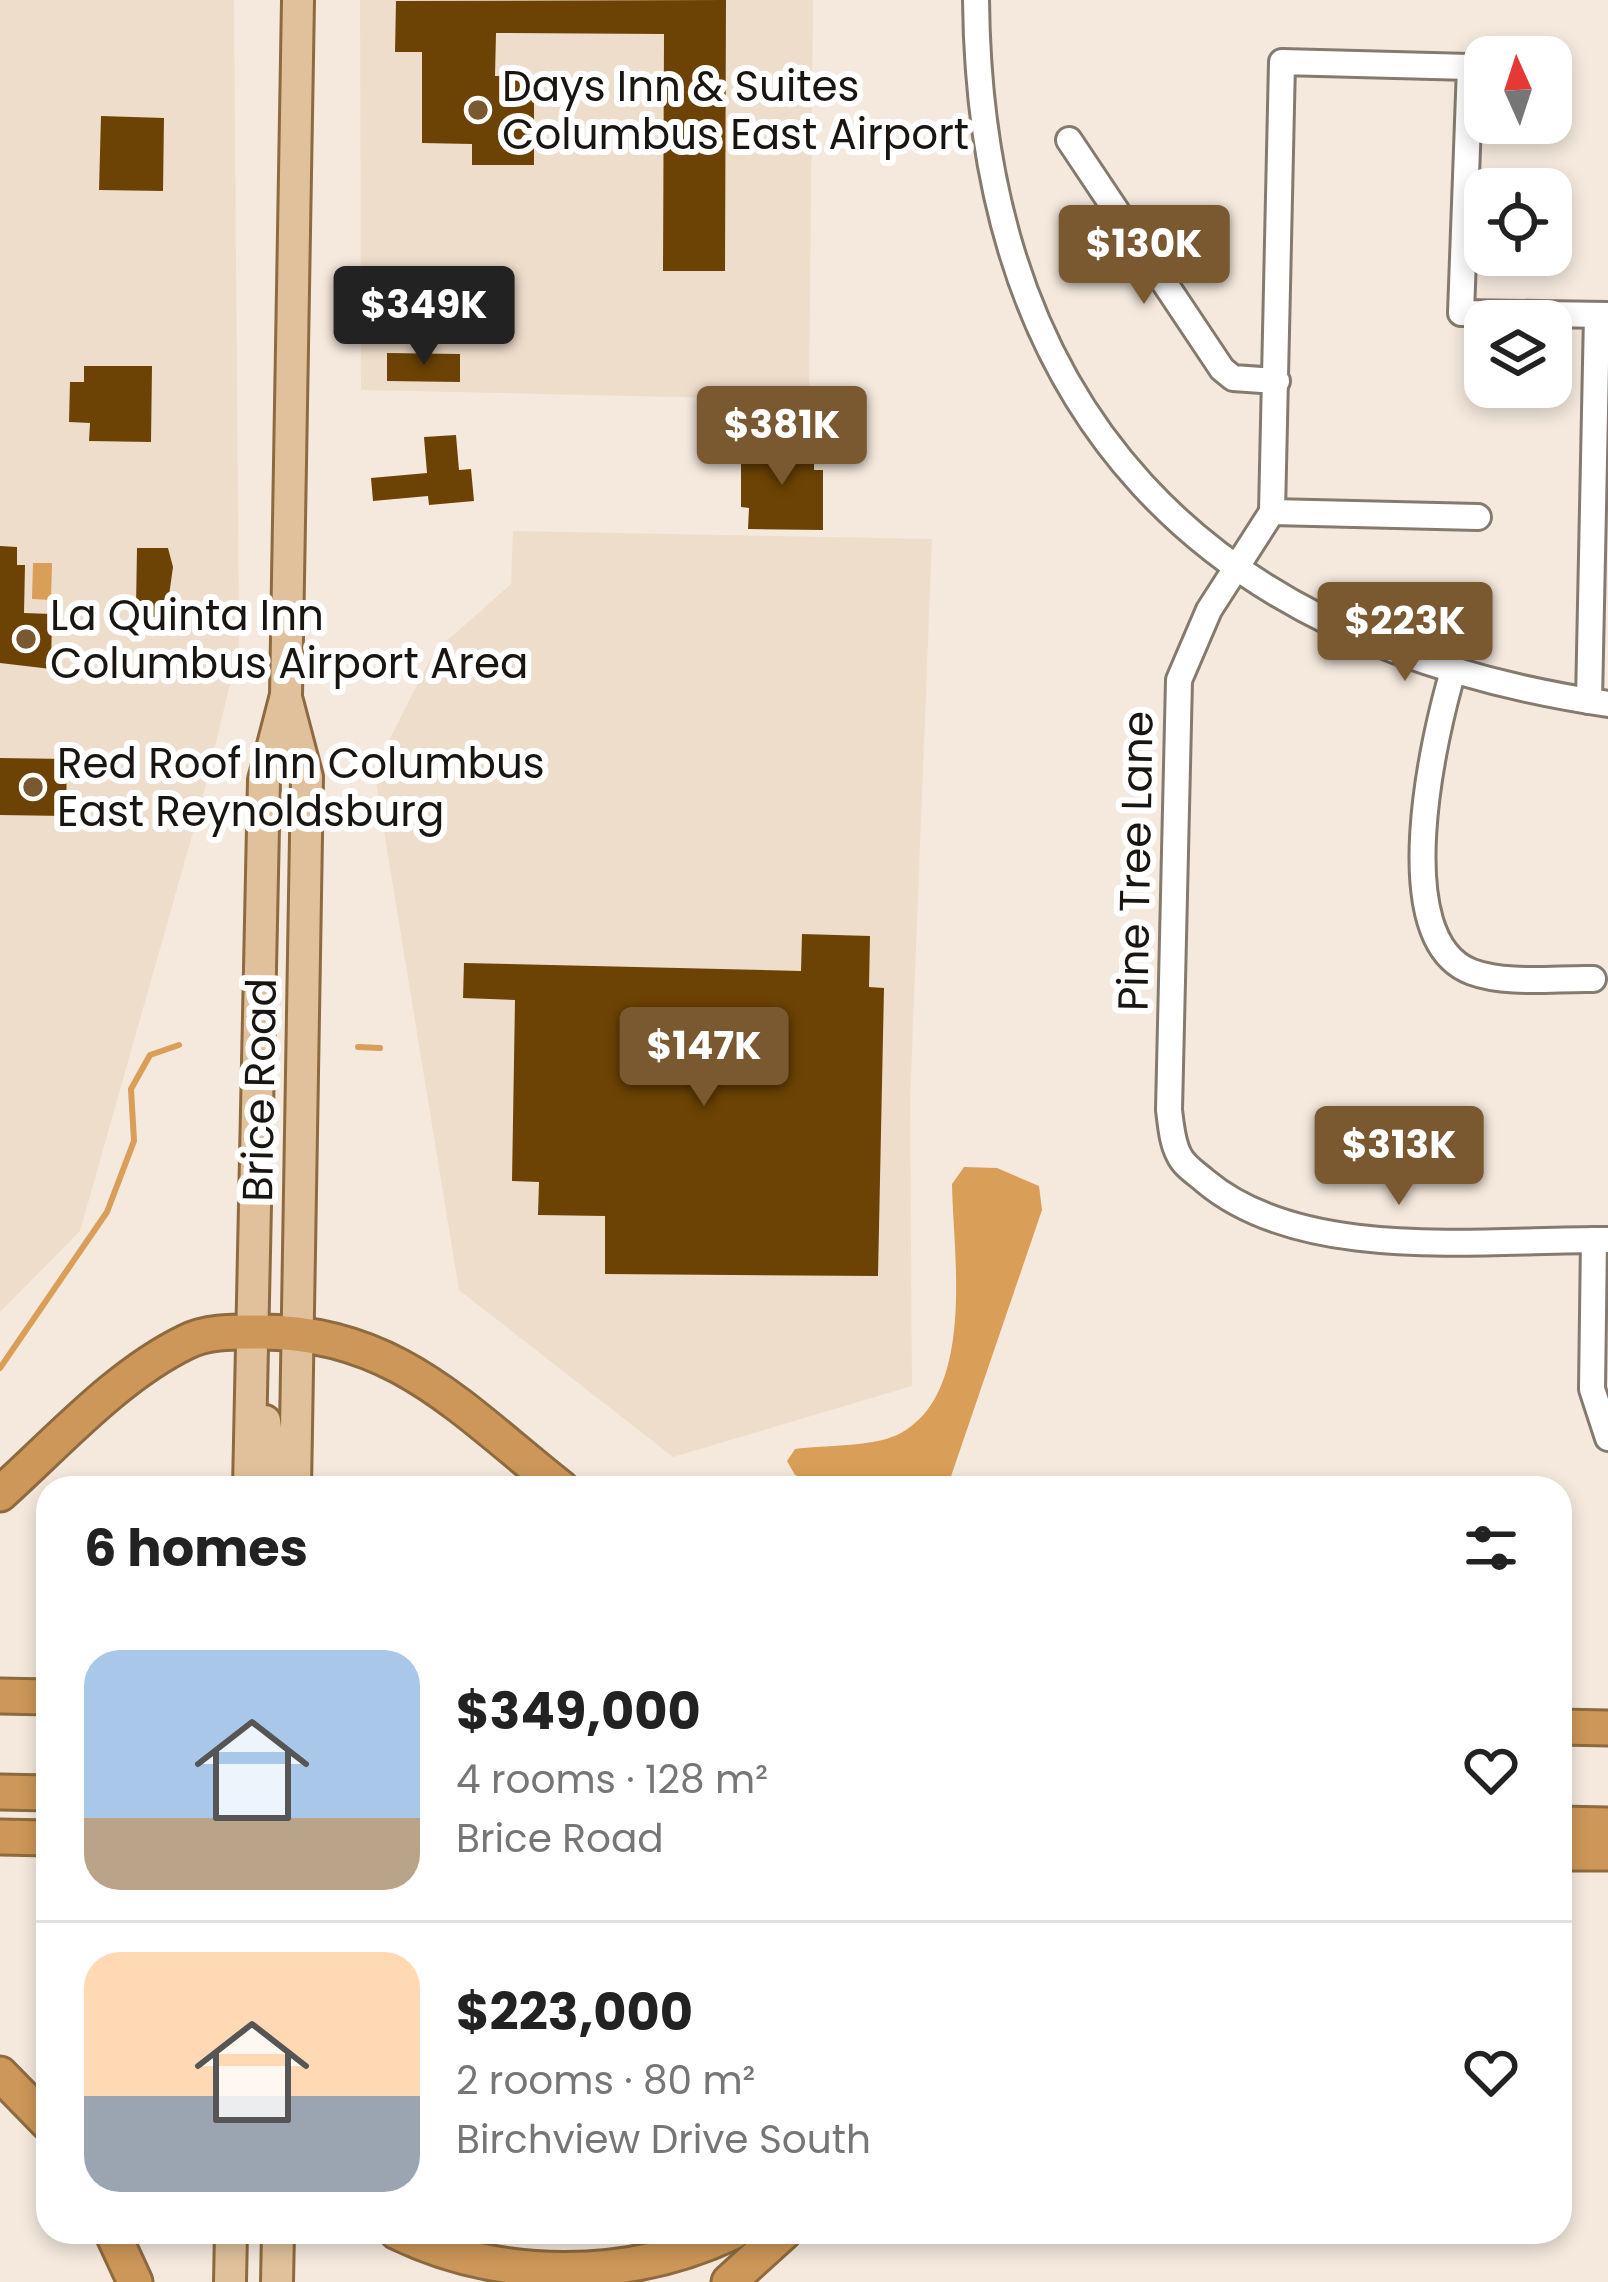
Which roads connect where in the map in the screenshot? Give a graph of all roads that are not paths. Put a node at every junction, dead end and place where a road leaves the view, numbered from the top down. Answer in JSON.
{"nodes":[{"id":1,"x":298,"y":0,"type":"edge"},
{"id":2,"x":976,"y":0,"type":"edge"},
{"id":3,"x":1069,"y":140,"type":"dead end"},
{"id":4,"x":1602,"y":315,"type":"edge"},
{"id":5,"x":1276,"y":381,"type":"junction"},
{"id":6,"x":1273,"y":512,"type":"junction"},
{"id":7,"x":1478,"y":517,"type":"dead end"},
{"id":8,"x":1237,"y":568,"type":"junction"},
{"id":9,"x":1454,"y":668,"type":"junction"},
{"id":10,"x":286,"y":695,"type":"junction"},
{"id":11,"x":1598,"y":703,"type":"edge"},
{"id":12,"x":1593,"y":979,"type":"dead end"},
{"id":13,"x":1601,"y":1240,"type":"edge"},
{"id":14,"x":252,"y":1332,"type":"junction"},
{"id":15,"x":298,"y":1332,"type":"junction"},
{"id":16,"x":1608,"y":1438,"type":"edge"},
{"id":17,"x":248,"y":1476,"type":"edge"},
{"id":18,"x":272,"y":1476,"type":"edge"},
{"id":19,"x":295,"y":1476,"type":"edge"},
{"id":20,"x":546,"y":1476,"type":"edge"},
{"id":21,"x":0,"y":1494,"type":"edge"},
{"id":22,"x":0,"y":1696,"type":"edge"},
{"id":23,"x":36,"y":1697,"type":"edge"},
{"id":24,"x":1572,"y":1727,"type":"edge"},
{"id":25,"x":1608,"y":1728,"type":"edge"},
{"id":26,"x":0,"y":1792,"type":"edge"},
{"id":27,"x":36,"y":1793,"type":"edge"},
{"id":28,"x":1572,"y":1824,"type":"edge"},
{"id":29,"x":1608,"y":1825,"type":"edge"},
{"id":30,"x":0,"y":1838,"type":"edge"},
{"id":31,"x":36,"y":1838,"type":"edge"},
{"id":32,"x":1572,"y":1853,"type":"edge"},
{"id":33,"x":1608,"y":1853,"type":"edge"},
{"id":34,"x":0,"y":2074,"type":"edge"},
{"id":35,"x":36,"y":2111,"type":"edge"},
{"id":36,"x":118,"y":2244,"type":"edge"},
{"id":37,"x":232,"y":2244,"type":"edge"},
{"id":38,"x":278,"y":2244,"type":"edge"},
{"id":39,"x":424,"y":2244,"type":"edge"},
{"id":40,"x":700,"y":2244,"type":"edge"},
{"id":41,"x":771,"y":2244,"type":"edge"},
{"id":42,"x":135,"y":2282,"type":"edge"},
{"id":43,"x":230,"y":2282,"type":"edge"},
{"id":44,"x":277,"y":2282,"type":"edge"},
{"id":45,"x":729,"y":2282,"type":"edge"}],
"edges":[{"from":1,"to":10,"type":"main road","name":"Brice Road"},
{"from":2,"to":8,"type":"street"},
{"from":3,"to":5,"type":"street"},
{"from":4,"to":5,"type":"street"},
{"from":4,"to":11,"type":"street"},
{"from":5,"to":6,"type":"street"},
{"from":6,"to":7,"type":"street"},
{"from":6,"to":8,"type":"street","name":"Pine Tree Lane"},
{"from":8,"to":9,"type":"street"},
{"from":8,"to":13,"type":"street","name":"Pine Tree Lane"},
{"from":9,"to":11,"type":"street"},
{"from":9,"to":12,"type":"street"},
{"from":10,"to":14,"type":"main road","name":"Brice Road"},
{"from":10,"to":15,"type":"main road","name":"Brice Road"},
{"from":13,"to":16,"type":"street"},
{"from":14,"to":15,"type":"highway"},
{"from":14,"to":17,"type":"main road","name":"Brice Road"},
{"from":14,"to":18,"type":"main road","name":"Brice Road"},
{"from":14,"to":21,"type":"highway"},
{"from":15,"to":19,"type":"main road","name":"Brice Road"},
{"from":15,"to":20,"type":"highway"},
{"from":22,"to":23,"type":"highway"},
{"from":24,"to":25,"type":"highway"},
{"from":26,"to":27,"type":"highway"},
{"from":28,"to":29,"type":"highway"},
{"from":30,"to":31,"type":"highway"},
{"from":32,"to":33,"type":"highway"},
{"from":34,"to":35,"type":"highway"},
{"from":36,"to":42,"type":"highway"},
{"from":37,"to":43,"type":"main road"},
{"from":38,"to":44,"type":"main road"},
{"from":39,"to":40,"type":"highway"},
{"from":41,"to":45,"type":"highway"}]}
